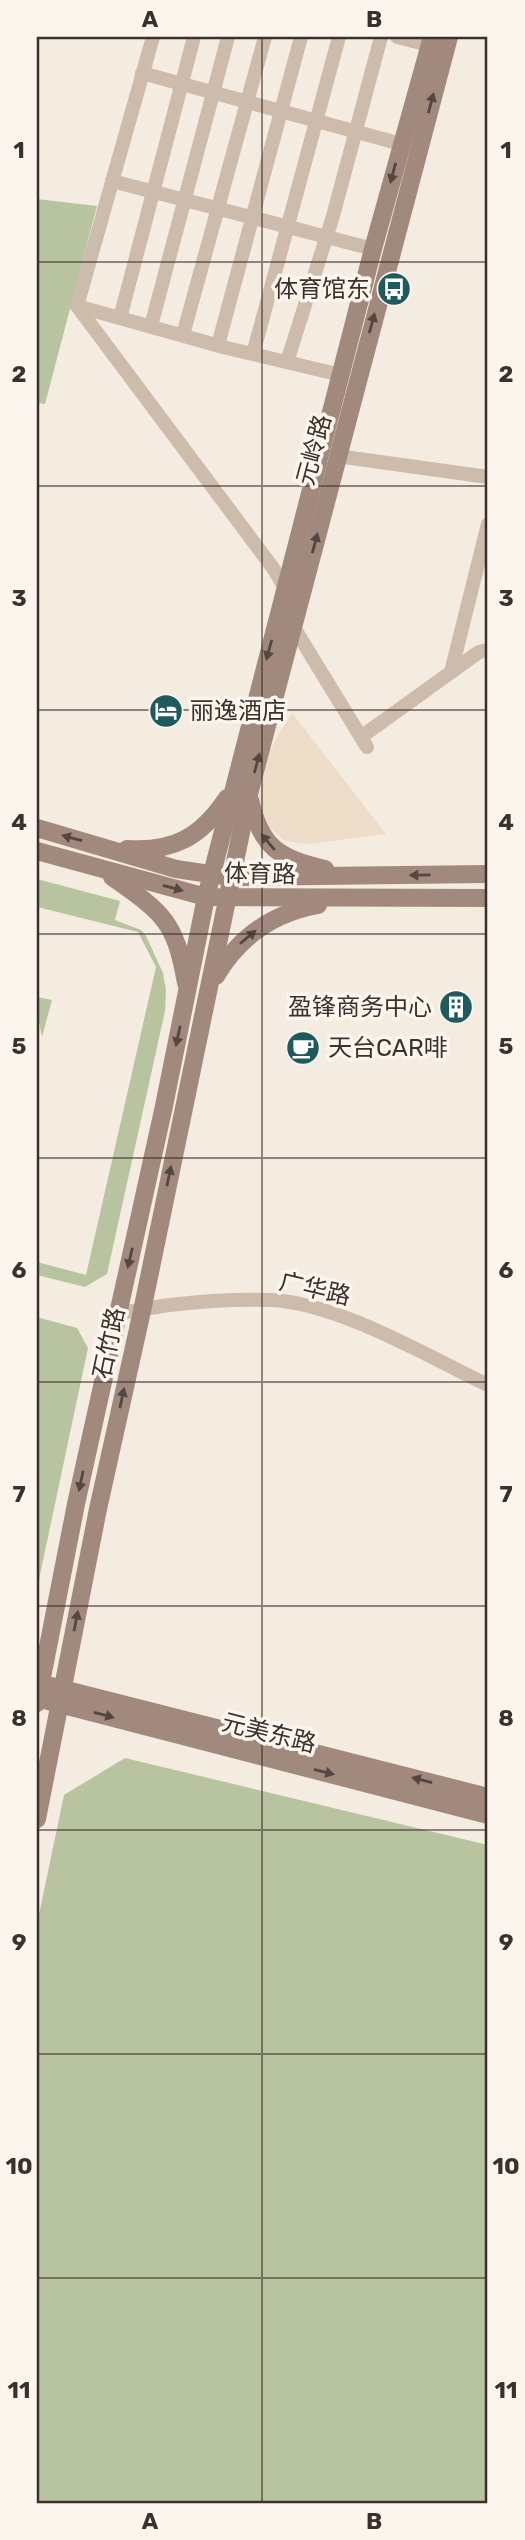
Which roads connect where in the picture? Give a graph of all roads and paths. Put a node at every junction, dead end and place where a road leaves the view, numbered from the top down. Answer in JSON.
{"nodes":[{"id":1,"x":153,"y":37,"type":"edge"},
{"id":2,"x":194,"y":37,"type":"edge"},
{"id":3,"x":228,"y":37,"type":"edge"},
{"id":4,"x":265,"y":37,"type":"edge"},
{"id":5,"x":301,"y":37,"type":"edge"},
{"id":6,"x":339,"y":37,"type":"edge"},
{"id":7,"x":381,"y":37,"type":"edge"},
{"id":8,"x":397,"y":37,"type":"edge"},
{"id":9,"x":449,"y":37,"type":"edge"},
{"id":10,"x":430,"y":41,"type":"edge"},
{"id":11,"x":142,"y":73,"type":"junction"},
{"id":12,"x":182,"y":84,"type":"junction"},
{"id":13,"x":213,"y":92,"type":"junction"},
{"id":14,"x":247,"y":102,"type":"junction"},
{"id":15,"x":281,"y":111,"type":"junction"},
{"id":16,"x":316,"y":121,"type":"junction"},
{"id":17,"x":355,"y":131,"type":"junction"},
{"id":18,"x":401,"y":144,"type":"junction"},
{"id":19,"x":112,"y":181,"type":"junction"},
{"id":20,"x":153,"y":192,"type":"junction"},
{"id":21,"x":184,"y":200,"type":"junction"},
{"id":22,"x":218,"y":209,"type":"junction"},
{"id":23,"x":252,"y":218,"type":"junction"},
{"id":24,"x":287,"y":228,"type":"junction"},
{"id":25,"x":326,"y":238,"type":"junction"},
{"id":26,"x":373,"y":249,"type":"junction"},
{"id":27,"x":77,"y":306,"type":"junction"},
{"id":28,"x":120,"y":318,"type":"junction"},
{"id":29,"x":151,"y":326,"type":"junction"},
{"id":30,"x":183,"y":335,"type":"junction"},
{"id":31,"x":218,"y":345,"type":"junction"},
{"id":32,"x":254,"y":354,"type":"junction"},
{"id":33,"x":287,"y":362,"type":"junction"},
{"id":34,"x":341,"y":375,"type":"junction"},
{"id":35,"x":337,"y":456,"type":"junction"},
{"id":36,"x":488,"y":477,"type":"edge"},
{"id":37,"x":488,"y":524,"type":"edge"},
{"id":38,"x":285,"y":589,"type":"junction"},
{"id":39,"x":293,"y":626,"type":"junction"},
{"id":40,"x":488,"y":650,"type":"edge"},
{"id":41,"x":451,"y":672,"type":"junction"},
{"id":42,"x":240,"y":792,"type":"junction"},
{"id":43,"x":37,"y":828,"type":"edge"},
{"id":44,"x":107,"y":848,"type":"junction"},
{"id":45,"x":37,"y":851,"type":"edge"},
{"id":46,"x":101,"y":868,"type":"junction"},
{"id":47,"x":488,"y":874,"type":"edge"},
{"id":48,"x":353,"y":875,"type":"junction"},
{"id":49,"x":221,"y":876,"type":"junction"},
{"id":50,"x":206,"y":897,"type":"junction"},
{"id":51,"x":227,"y":897,"type":"junction"},
{"id":52,"x":488,"y":898,"type":"edge"},
{"id":53,"x":352,"y":899,"type":"junction"},
{"id":54,"x":188,"y":990,"type":"junction"},
{"id":55,"x":207,"y":991,"type":"junction"},
{"id":56,"x":142,"y":1311,"type":"junction"},
{"id":57,"x":118,"y":1313,"type":"junction"},
{"id":58,"x":488,"y":1385,"type":"edge"},
{"id":59,"x":38,"y":1695,"type":"edge"},
{"id":60,"x":61,"y":1696,"type":"junction"},
{"id":61,"x":45,"y":1737,"type":"edge"},
{"id":62,"x":488,"y":1797,"type":"edge"},
{"id":63,"x":488,"y":1815,"type":"edge"},
{"id":64,"x":37,"y":1819,"type":"edge"}],
"edges":[{"from":1,"to":11,"type":"street"},
{"from":2,"to":12,"type":"street"},
{"from":3,"to":13,"type":"street"},
{"from":4,"to":14,"type":"street"},
{"from":5,"to":15,"type":"street"},
{"from":6,"to":16,"type":"street"},
{"from":7,"to":17,"type":"street"},
{"from":8,"to":10,"type":"street"},
{"from":35,"to":9,"type":"street","name":"元岭路","one_way":true},
{"from":10,"to":18,"type":"street","name":"元岭路"},
{"from":11,"to":12,"type":"street"},
{"from":11,"to":19,"type":"street"},
{"from":12,"to":13,"type":"street"},
{"from":12,"to":20,"type":"street"},
{"from":13,"to":14,"type":"street"},
{"from":13,"to":21,"type":"street"},
{"from":14,"to":15,"type":"street"},
{"from":14,"to":22,"type":"street"},
{"from":15,"to":16,"type":"street"},
{"from":15,"to":23,"type":"street"},
{"from":16,"to":17,"type":"street"},
{"from":16,"to":24,"type":"street"},
{"from":17,"to":18,"type":"street"},
{"from":17,"to":25,"type":"street"},
{"from":18,"to":26,"type":"street","name":"元岭路","one_way":true},
{"from":19,"to":20,"type":"street"},
{"from":19,"to":27,"type":"street"},
{"from":20,"to":21,"type":"street"},
{"from":20,"to":28,"type":"street"},
{"from":21,"to":22,"type":"street"},
{"from":21,"to":29,"type":"street"},
{"from":22,"to":23,"type":"street"},
{"from":22,"to":30,"type":"street"},
{"from":23,"to":24,"type":"street"},
{"from":23,"to":31,"type":"street"},
{"from":24,"to":25,"type":"street"},
{"from":24,"to":32,"type":"street"},
{"from":25,"to":26,"type":"street"},
{"from":25,"to":33,"type":"street"},
{"from":26,"to":34,"type":"street","name":"元岭路"},
{"from":27,"to":28,"type":"street"},
{"from":27,"to":38,"type":"street"},
{"from":28,"to":29,"type":"street"},
{"from":29,"to":30,"type":"street"},
{"from":30,"to":31,"type":"street"},
{"from":31,"to":32,"type":"street"},
{"from":32,"to":33,"type":"street"},
{"from":33,"to":34,"type":"street"},
{"from":34,"to":38,"type":"street","name":"元岭路"},
{"from":35,"to":36,"type":"street"},
{"from":39,"to":35,"type":"street","name":"元岭路","one_way":true},
{"from":37,"to":41,"type":"street"},
{"from":38,"to":42,"type":"street","name":"元岭路","one_way":true},
{"from":39,"to":41,"type":"street"},
{"from":42,"to":39,"type":"street","name":"元岭路","one_way":true},
{"from":40,"to":41,"type":"street"},
{"from":42,"to":44,"type":"street"},
{"from":48,"to":42,"type":"street","one_way":true},
{"from":42,"to":49,"type":"street","name":"元岭路"},
{"from":44,"to":43,"type":"street","name":"体育路","one_way":true},
{"from":44,"to":49,"type":"street","name":"体育路"},
{"from":45,"to":46,"type":"street","name":"体育路"},
{"from":46,"to":50,"type":"street","name":"体育路","one_way":true},
{"from":46,"to":54,"type":"street"},
{"from":47,"to":48,"type":"street","name":"体育路","one_way":true},
{"from":48,"to":49,"type":"street","name":"体育路"},
{"from":49,"to":50,"type":"street","name":"石竹路"},
{"from":49,"to":51,"type":"street","name":"石竹路"},
{"from":50,"to":51,"type":"street","name":"体育路"},
{"from":50,"to":54,"type":"street","name":"石竹路"},
{"from":51,"to":53,"type":"street","name":"体育路"},
{"from":51,"to":55,"type":"street","name":"石竹路"},
{"from":52,"to":53,"type":"street","name":"体育路"},
{"from":55,"to":53,"type":"street","one_way":true},
{"from":54,"to":57,"type":"street","name":"石竹路","one_way":true},
{"from":56,"to":55,"type":"street","name":"石竹路","one_way":true},
{"from":56,"to":57,"type":"street","name":"广华路"},
{"from":56,"to":58,"type":"street","name":"广华路"},
{"from":60,"to":56,"type":"street","name":"石竹路","one_way":true},
{"from":57,"to":59,"type":"street","name":"石竹路","one_way":true},
{"from":59,"to":60,"type":"street","name":"元美东路"},
{"from":60,"to":61,"type":"street","name":"石竹路"},
{"from":62,"to":60,"type":"street","name":"元美东路","one_way":true},
{"from":60,"to":63,"type":"street","name":"元美东路","one_way":true},
{"from":61,"to":64,"type":"street","name":"石竹路"}]}
